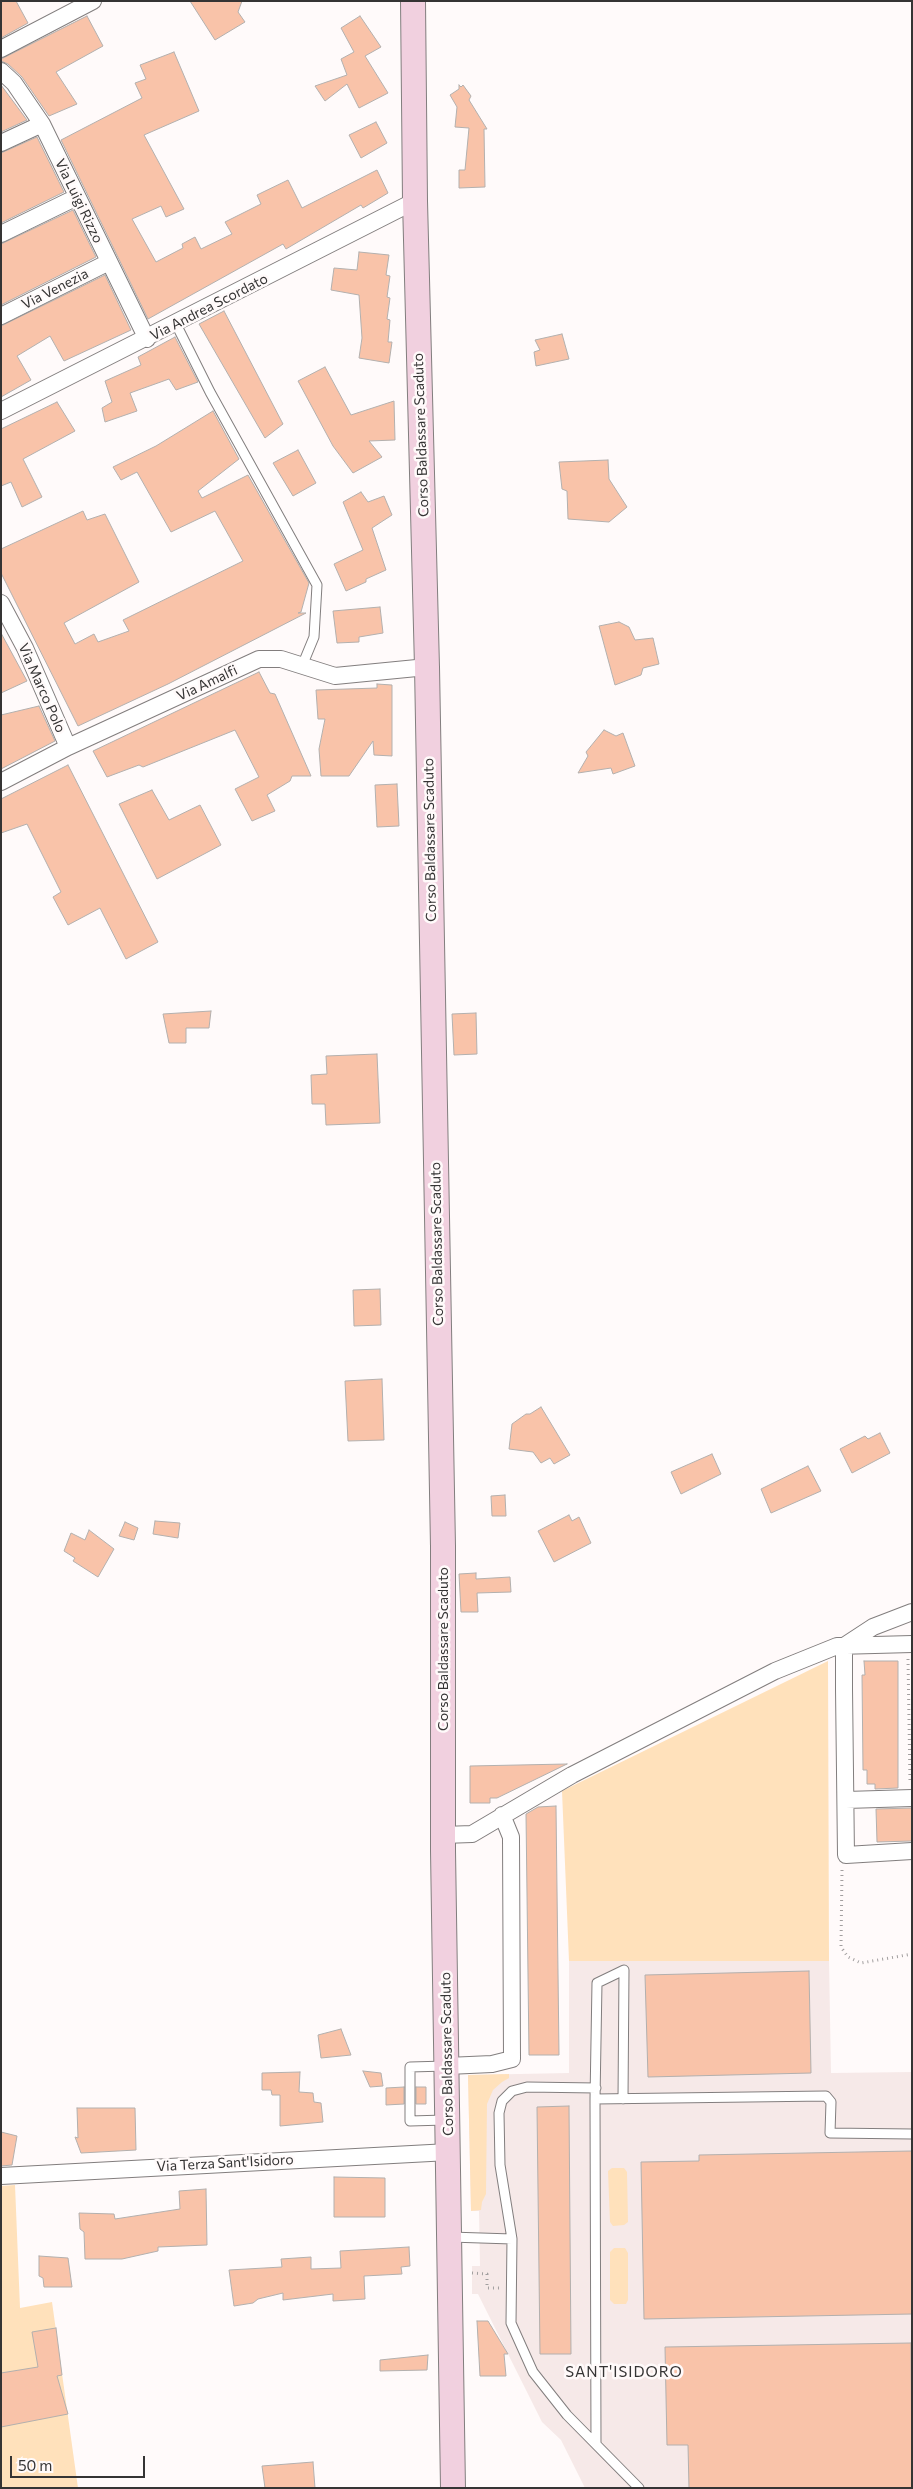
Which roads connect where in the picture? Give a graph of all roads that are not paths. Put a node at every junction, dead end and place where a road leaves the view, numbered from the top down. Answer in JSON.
{"nodes":[{"id":1,"x":93,"y":1,"type":"edge"},
{"id":2,"x":413,"y":1,"type":"edge"},
{"id":3,"x":1,"y":49,"type":"edge"},
{"id":4,"x":1,"y":71,"type":"edge"},
{"id":5,"x":42,"y":124,"type":"junction"},
{"id":6,"x":1,"y":143,"type":"edge"},
{"id":7,"x":77,"y":197,"type":"junction"},
{"id":8,"x":415,"y":201,"type":"junction"},
{"id":9,"x":1,"y":234,"type":"edge"},
{"id":10,"x":109,"y":262,"type":"junction"},
{"id":11,"x":1,"y":316,"type":"edge"},
{"id":12,"x":176,"y":324,"type":"junction"},
{"id":13,"x":147,"y":339,"type":"junction"},
{"id":14,"x":1,"y":411,"type":"edge"},
{"id":15,"x":1,"y":603,"type":"edge"},
{"id":16,"x":302,"y":666,"type":"junction"},
{"id":17,"x":427,"y":667,"type":"junction"},
{"id":18,"x":68,"y":747,"type":"junction"},
{"id":19,"x":1,"y":782,"type":"edge"},
{"id":20,"x":912,"y":1612,"type":"edge"},
{"id":21,"x":912,"y":1644,"type":"edge"},
{"id":22,"x":844,"y":1646,"type":"junction"},
{"id":23,"x":911,"y":1798,"type":"edge"},
{"id":24,"x":846,"y":1800,"type":"junction"},
{"id":25,"x":502,"y":1815,"type":"junction"},
{"id":26,"x":443,"y":1835,"type":"junction"},
{"id":27,"x":912,"y":1851,"type":"edge"},
{"id":28,"x":447,"y":2066,"type":"junction"},
{"id":29,"x":596,"y":2088,"type":"junction"},
{"id":30,"x":595,"y":2099,"type":"junction"},
{"id":31,"x":623,"y":2099,"type":"junction"},
{"id":32,"x":448,"y":2120,"type":"junction"},
{"id":33,"x":912,"y":2134,"type":"edge"},
{"id":34,"x":448,"y":2152,"type":"junction"},
{"id":35,"x":1,"y":2176,"type":"edge"},
{"id":36,"x":450,"y":2237,"type":"junction"},
{"id":37,"x":512,"y":2240,"type":"junction"},
{"id":38,"x":596,"y":2444,"type":"junction"},
{"id":39,"x":453,"y":2488,"type":"edge"},
{"id":40,"x":639,"y":2488,"type":"edge"}],
"edges":[{"from":1,"to":3,"type":"street"},
{"from":2,"to":8,"type":"street","name":"Corso Baldassare Scaduto"},
{"from":4,"to":5,"type":"street","name":"Via Luigi Rizzo"},
{"from":5,"to":6,"type":"street"},
{"from":5,"to":7,"type":"street","name":"Via Luigi Rizzo"},
{"from":7,"to":9,"type":"street"},
{"from":7,"to":10,"type":"street","name":"Via Luigi Rizzo"},
{"from":8,"to":12,"type":"street","name":"Via Andrea Scordato"},
{"from":8,"to":17,"type":"street","name":"Corso Baldassare Scaduto"},
{"from":10,"to":11,"type":"street","name":"Via Venezia"},
{"from":10,"to":13,"type":"street","name":"Via Luigi Rizzo"},
{"from":12,"to":13,"type":"street","name":"Via Andrea Scordato"},
{"from":12,"to":16,"type":"lane"},
{"from":13,"to":14,"type":"street","name":"Via Andrea Scordato"},
{"from":15,"to":18,"type":"street","name":"Via Marco Polo"},
{"from":16,"to":17,"type":"street","name":"Via Amalfi"},
{"from":16,"to":18,"type":"street","name":"Via Amalfi"},
{"from":17,"to":26,"type":"street","name":"Corso Baldassare Scaduto"},
{"from":18,"to":19,"type":"street","name":"Via Amalfi"},
{"from":20,"to":22,"type":"street"},
{"from":21,"to":22,"type":"street"},
{"from":22,"to":24,"type":"street"},
{"from":22,"to":25,"type":"street"},
{"from":23,"to":24,"type":"street"},
{"from":24,"to":27,"type":"street"},
{"from":25,"to":26,"type":"street"},
{"from":25,"to":28,"type":"street"},
{"from":26,"to":28,"type":"street","name":"Corso Baldassare Scaduto"},
{"from":28,"to":32,"type":"street","name":"Corso Baldassare Scaduto"},
{"from":28,"to":32,"type":"lane"},
{"from":29,"to":30,"type":"lane"},
{"from":29,"to":31,"type":"lane"},
{"from":29,"to":37,"type":"lane"},
{"from":30,"to":31,"type":"lane"},
{"from":30,"to":38,"type":"lane"},
{"from":31,"to":33,"type":"lane"},
{"from":32,"to":34,"type":"street","name":"Corso Baldassare Scaduto"},
{"from":34,"to":35,"type":"street","name":"Via Terza Sant'Isidoro"},
{"from":34,"to":36,"type":"street","name":"Corso Baldassare Scaduto"},
{"from":36,"to":37,"type":"lane"},
{"from":36,"to":39,"type":"street","name":"Corso Baldassare Scaduto"},
{"from":37,"to":38,"type":"lane"},
{"from":38,"to":40,"type":"lane"}]}
